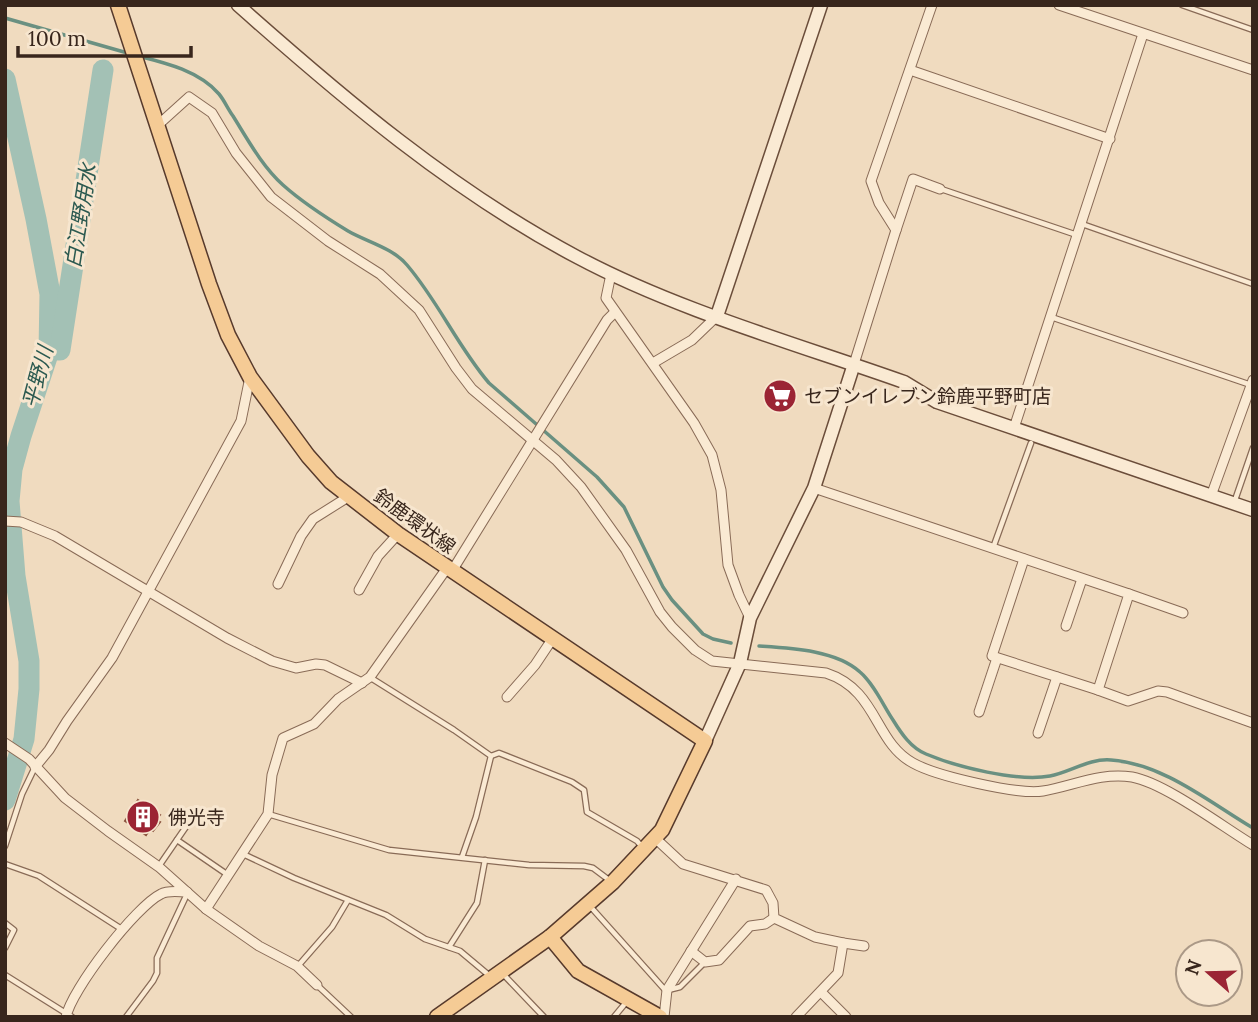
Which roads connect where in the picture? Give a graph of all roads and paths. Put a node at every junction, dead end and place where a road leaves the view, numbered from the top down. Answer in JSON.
{"nodes":[{"id":1,"x":118,"y":5,"type":"edge"},
{"id":2,"x":238,"y":5,"type":"edge"},
{"id":3,"x":821,"y":5,"type":"edge"},
{"id":4,"x":932,"y":5,"type":"edge"},
{"id":5,"x":1059,"y":5,"type":"edge"},
{"id":6,"x":1182,"y":5,"type":"edge"},
{"id":7,"x":1253,"y":30,"type":"edge"},
{"id":8,"x":1143,"y":34,"type":"junction"},
{"id":9,"x":910,"y":70,"type":"junction"},
{"id":10,"x":1253,"y":70,"type":"edge"},
{"id":11,"x":158,"y":125,"type":"junction"},
{"id":12,"x":1110,"y":139,"type":"junction"},
{"id":13,"x":940,"y":189,"type":"joint"},
{"id":14,"x":1081,"y":224,"type":"junction"},
{"id":15,"x":896,"y":230,"type":"junction"},
{"id":16,"x":1077,"y":235,"type":"junction"},
{"id":17,"x":611,"y":274,"type":"junction"},
{"id":18,"x":1253,"y":284,"type":"edge"},
{"id":19,"x":615,"y":312,"type":"junction"},
{"id":20,"x":717,"y":316,"type":"junction"},
{"id":21,"x":1051,"y":316,"type":"junction"},
{"id":22,"x":653,"y":363,"type":"junction"},
{"id":23,"x":854,"y":364,"type":"junction"},
{"id":24,"x":250,"y":377,"type":"junction"},
{"id":25,"x":1252,"y":382,"type":"edge"},
{"id":26,"x":1014,"y":428,"type":"junction"},
{"id":27,"x":534,"y":438,"type":"junction"},
{"id":28,"x":1031,"y":443,"type":"dead end"},
{"id":29,"x":1253,"y":448,"type":"edge"},
{"id":30,"x":814,"y":488,"type":"junction"},
{"id":31,"x":348,"y":496,"type":"junction"},
{"id":32,"x":1211,"y":496,"type":"junction"},
{"id":33,"x":1234,"y":504,"type":"junction"},
{"id":34,"x":1253,"y":510,"type":"edge"},
{"id":35,"x":5,"y":521,"type":"edge"},
{"id":36,"x":398,"y":534,"type":"junction"},
{"id":37,"x":993,"y":549,"type":"junction"},
{"id":38,"x":1024,"y":559,"type":"junction"},
{"id":39,"x":449,"y":569,"type":"junction"},
{"id":40,"x":1082,"y":579,"type":"junction"},
{"id":41,"x":278,"y":584,"type":"dead end"},
{"id":42,"x":359,"y":590,"type":"dead end"},
{"id":43,"x":148,"y":592,"type":"junction"},
{"id":44,"x":1129,"y":594,"type":"junction"},
{"id":45,"x":1183,"y":613,"type":"dead end"},
{"id":46,"x":750,"y":618,"type":"junction"},
{"id":47,"x":1066,"y":626,"type":"dead end"},
{"id":48,"x":552,"y":638,"type":"junction"},
{"id":49,"x":997,"y":658,"type":"junction"},
{"id":50,"x":740,"y":663,"type":"junction"},
{"id":51,"x":1057,"y":677,"type":"junction"},
{"id":52,"x":366,"y":680,"type":"junction"},
{"id":53,"x":1098,"y":690,"type":"junction"},
{"id":54,"x":507,"y":697,"type":"dead end"},
{"id":55,"x":979,"y":712,"type":"dead end"},
{"id":56,"x":1253,"y":723,"type":"edge"},
{"id":57,"x":1038,"y":733,"type":"dead end"},
{"id":58,"x":705,"y":741,"type":"junction"},
{"id":59,"x":8,"y":744,"type":"edge"},
{"id":60,"x":491,"y":756,"type":"junction"},
{"id":61,"x":32,"y":763,"type":"junction"},
{"id":62,"x":268,"y":814,"type":"junction"},
{"id":63,"x":192,"y":817,"type":"dead end"},
{"id":64,"x":655,"y":838,"type":"junction"},
{"id":65,"x":177,"y":840,"type":"junction"},
{"id":66,"x":1253,"y":845,"type":"edge"},
{"id":67,"x":5,"y":846,"type":"edge"},
{"id":68,"x":643,"y":849,"type":"junction"},
{"id":69,"x":243,"y":854,"type":"junction"},
{"id":70,"x":462,"y":857,"type":"junction"},
{"id":71,"x":485,"y":860,"type":"junction"},
{"id":72,"x":5,"y":864,"type":"edge"},
{"id":73,"x":158,"y":866,"type":"junction"},
{"id":74,"x":229,"y":875,"type":"junction"},
{"id":75,"x":736,"y":879,"type":"junction"},
{"id":76,"x":613,"y":882,"type":"junction"},
{"id":77,"x":187,"y":892,"type":"junction"},
{"id":78,"x":348,"y":900,"type":"junction"},
{"id":79,"x":588,"y":904,"type":"junction"},
{"id":80,"x":206,"y":909,"type":"junction"},
{"id":81,"x":774,"y":918,"type":"junction"},
{"id":82,"x":5,"y":923,"type":"edge"},
{"id":83,"x":123,"y":930,"type":"junction"},
{"id":84,"x":550,"y":937,"type":"junction"},
{"id":85,"x":843,"y":943,"type":"junction"},
{"id":86,"x":864,"y":946,"type":"dead end"},
{"id":87,"x":449,"y":947,"type":"junction"},
{"id":88,"x":5,"y":948,"type":"edge"},
{"id":89,"x":691,"y":951,"type":"junction"},
{"id":90,"x":705,"y":962,"type":"junction"},
{"id":91,"x":297,"y":966,"type":"junction"},
{"id":92,"x":495,"y":974,"type":"junction"},
{"id":93,"x":5,"y":975,"type":"edge"},
{"id":94,"x":317,"y":985,"type":"joint"},
{"id":95,"x":667,"y":991,"type":"junction"},
{"id":96,"x":821,"y":992,"type":"junction"},
{"id":97,"x":628,"y":1000,"type":"junction"},
{"id":98,"x":68,"y":1015,"type":"edge"},
{"id":99,"x":128,"y":1016,"type":"edge"},
{"id":100,"x":351,"y":1017,"type":"edge"},
{"id":101,"x":437,"y":1017,"type":"edge"},
{"id":102,"x":544,"y":1017,"type":"edge"},
{"id":103,"x":614,"y":1017,"type":"edge"},
{"id":104,"x":662,"y":1017,"type":"edge"},
{"id":105,"x":796,"y":1017,"type":"edge"},
{"id":106,"x":846,"y":1017,"type":"edge"}],
"edges":[{"from":1,"to":11,"type":"main road","name":"鈴鹿環状線"},
{"from":2,"to":17,"type":"street"},
{"from":3,"to":20,"type":"street"},
{"from":4,"to":9,"type":"street"},
{"from":5,"to":8,"type":"street"},
{"from":6,"to":7,"type":"lane"},
{"from":8,"to":10,"type":"street"},
{"from":8,"to":12,"type":"street"},
{"from":9,"to":12,"type":"street"},
{"from":9,"to":15,"type":"street"},
{"from":11,"to":24,"type":"main road","name":"鈴鹿環状線"},
{"from":11,"to":27,"type":"street"},
{"from":12,"to":14,"type":"street"},
{"from":13,"to":15,"type":"street"},
{"from":13,"to":16,"type":"lane"},
{"from":14,"to":16,"type":"street"},
{"from":14,"to":18,"type":"lane"},
{"from":15,"to":23,"type":"street"},
{"from":16,"to":21,"type":"street"},
{"from":17,"to":19,"type":"street"},
{"from":17,"to":20,"type":"street"},
{"from":19,"to":22,"type":"street"},
{"from":19,"to":27,"type":"street"},
{"from":20,"to":22,"type":"street"},
{"from":20,"to":23,"type":"street"},
{"from":21,"to":25,"type":"lane"},
{"from":21,"to":26,"type":"street"},
{"from":22,"to":46,"type":"street"},
{"from":23,"to":26,"type":"street"},
{"from":23,"to":30,"type":"street"},
{"from":24,"to":31,"type":"main road","name":"鈴鹿環状線"},
{"from":24,"to":43,"type":"street"},
{"from":25,"to":32,"type":"street"},
{"from":26,"to":32,"type":"street"},
{"from":27,"to":39,"type":"street"},
{"from":27,"to":50,"type":"street"},
{"from":28,"to":37,"type":"lane"},
{"from":29,"to":33,"type":"lane"},
{"from":30,"to":37,"type":"street"},
{"from":30,"to":46,"type":"street"},
{"from":31,"to":36,"type":"main road","name":"鈴鹿環状線"},
{"from":31,"to":41,"type":"street"},
{"from":32,"to":33,"type":"street"},
{"from":33,"to":34,"type":"street"},
{"from":35,"to":43,"type":"street"},
{"from":36,"to":39,"type":"main road","name":"鈴鹿環状線"},
{"from":36,"to":42,"type":"street"},
{"from":37,"to":38,"type":"street"},
{"from":38,"to":40,"type":"street"},
{"from":38,"to":49,"type":"street"},
{"from":39,"to":48,"type":"main road","name":"鈴鹿環状線"},
{"from":39,"to":52,"type":"street"},
{"from":40,"to":44,"type":"street"},
{"from":40,"to":47,"type":"street"},
{"from":43,"to":52,"type":"street"},
{"from":43,"to":61,"type":"street"},
{"from":44,"to":45,"type":"street"},
{"from":44,"to":53,"type":"street"},
{"from":46,"to":50,"type":"street"},
{"from":48,"to":54,"type":"street"},
{"from":48,"to":58,"type":"main road","name":"鈴鹿環状線"},
{"from":49,"to":51,"type":"street"},
{"from":49,"to":55,"type":"street"},
{"from":50,"to":58,"type":"street"},
{"from":50,"to":66,"type":"street"},
{"from":51,"to":53,"type":"street"},
{"from":51,"to":57,"type":"street"},
{"from":52,"to":60,"type":"lane"},
{"from":52,"to":62,"type":"street"},
{"from":53,"to":56,"type":"street"},
{"from":58,"to":64,"type":"main road"},
{"from":59,"to":61,"type":"street"},
{"from":60,"to":68,"type":"lane"},
{"from":60,"to":70,"type":"lane"},
{"from":61,"to":67,"type":"lane"},
{"from":61,"to":73,"type":"street"},
{"from":62,"to":69,"type":"street"},
{"from":62,"to":70,"type":"lane"},
{"from":63,"to":65,"type":"lane"},
{"from":64,"to":68,"type":"main road"},
{"from":64,"to":75,"type":"street"},
{"from":65,"to":73,"type":"lane"},
{"from":65,"to":74,"type":"lane"},
{"from":68,"to":76,"type":"main road"},
{"from":69,"to":74,"type":"street"},
{"from":69,"to":78,"type":"lane"},
{"from":70,"to":71,"type":"lane"},
{"from":71,"to":76,"type":"lane"},
{"from":71,"to":87,"type":"lane"},
{"from":72,"to":83,"type":"lane"},
{"from":73,"to":77,"type":"street"},
{"from":74,"to":80,"type":"street"},
{"from":75,"to":81,"type":"street"},
{"from":75,"to":89,"type":"street"},
{"from":76,"to":79,"type":"main road"},
{"from":77,"to":80,"type":"street"},
{"from":77,"to":83,"type":"street"},
{"from":77,"to":99,"type":"lane"},
{"from":78,"to":87,"type":"lane"},
{"from":78,"to":91,"type":"lane"},
{"from":79,"to":84,"type":"main road"},
{"from":79,"to":95,"type":"lane"},
{"from":80,"to":91,"type":"street"},
{"from":81,"to":85,"type":"street"},
{"from":81,"to":90,"type":"street"},
{"from":82,"to":88,"type":"lane"},
{"from":83,"to":98,"type":"street"},
{"from":84,"to":92,"type":"main road"},
{"from":84,"to":97,"type":"main road"},
{"from":85,"to":86,"type":"street"},
{"from":85,"to":96,"type":"street"},
{"from":87,"to":92,"type":"lane"},
{"from":89,"to":90,"type":"street"},
{"from":89,"to":95,"type":"street"},
{"from":90,"to":95,"type":"lane"},
{"from":91,"to":94,"type":"street"},
{"from":92,"to":101,"type":"main road"},
{"from":92,"to":102,"type":"lane"},
{"from":93,"to":98,"type":"lane"},
{"from":94,"to":100,"type":"lane"},
{"from":95,"to":104,"type":"street"},
{"from":96,"to":105,"type":"street"},
{"from":96,"to":106,"type":"street"},
{"from":97,"to":103,"type":"lane"},
{"from":97,"to":104,"type":"main road"}]}
